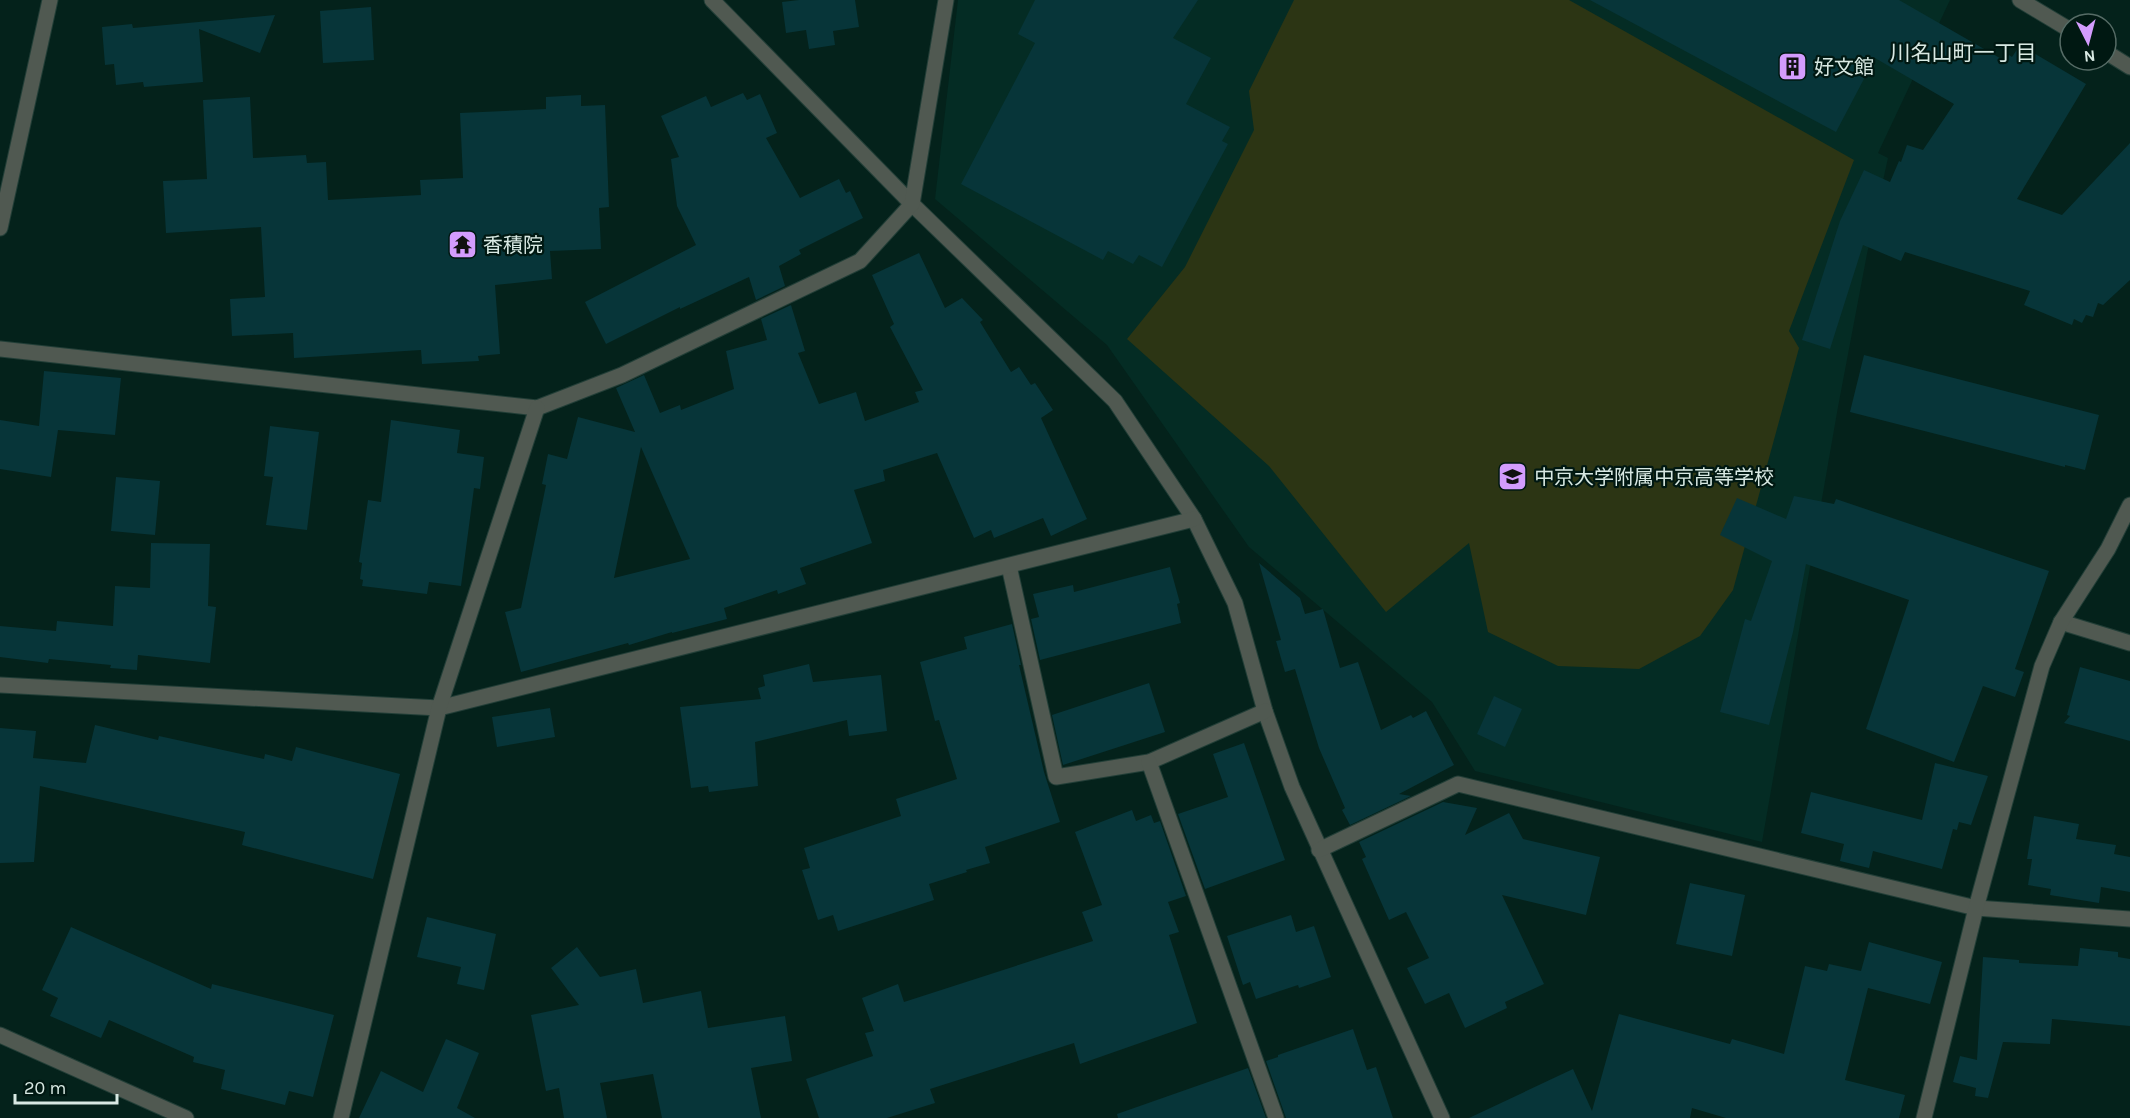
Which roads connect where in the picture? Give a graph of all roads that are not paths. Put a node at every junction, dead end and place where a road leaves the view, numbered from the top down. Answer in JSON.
{"nodes":[{"id":1,"x":50,"y":0,"type":"edge"},
{"id":2,"x":712,"y":0,"type":"edge"},
{"id":3,"x":946,"y":0,"type":"edge"},
{"id":4,"x":2020,"y":0,"type":"edge"},
{"id":5,"x":2058,"y":23,"type":"edge"},
{"id":6,"x":912,"y":204,"type":"junction"},
{"id":7,"x":0,"y":228,"type":"edge"},
{"id":8,"x":0,"y":349,"type":"edge"},
{"id":9,"x":537,"y":408,"type":"junction"},
{"id":10,"x":2130,"y":505,"type":"edge"},
{"id":11,"x":1194,"y":519,"type":"junction"},
{"id":12,"x":1009,"y":566,"type":"junction"},
{"id":13,"x":2061,"y":622,"type":"junction"},
{"id":14,"x":2130,"y":643,"type":"edge"},
{"id":15,"x":0,"y":685,"type":"edge"},
{"id":16,"x":439,"y":708,"type":"junction"},
{"id":17,"x":1265,"y":711,"type":"junction"},
{"id":18,"x":1149,"y":762,"type":"junction"},
{"id":19,"x":1319,"y":850,"type":"junction"},
{"id":20,"x":1976,"y":908,"type":"junction"},
{"id":21,"x":2130,"y":919,"type":"edge"},
{"id":22,"x":0,"y":1035,"type":"edge"},
{"id":23,"x":186,"y":1118,"type":"edge"},
{"id":24,"x":341,"y":1118,"type":"edge"},
{"id":25,"x":1276,"y":1118,"type":"edge"},
{"id":26,"x":1442,"y":1118,"type":"edge"},
{"id":27,"x":1924,"y":1118,"type":"edge"}],
"edges":[{"from":1,"to":7,"type":"street"},
{"from":2,"to":6,"type":"street"},
{"from":3,"to":6,"type":"street"},
{"from":4,"to":5,"type":"street"},
{"from":6,"to":9,"type":"street"},
{"from":6,"to":11,"type":"street"},
{"from":8,"to":9,"type":"street"},
{"from":9,"to":16,"type":"street"},
{"from":10,"to":13,"type":"street"},
{"from":11,"to":12,"type":"street"},
{"from":11,"to":17,"type":"street"},
{"from":12,"to":16,"type":"street"},
{"from":12,"to":18,"type":"street"},
{"from":13,"to":14,"type":"street"},
{"from":13,"to":20,"type":"street"},
{"from":15,"to":16,"type":"street"},
{"from":16,"to":24,"type":"street"},
{"from":17,"to":18,"type":"street"},
{"from":17,"to":19,"type":"street"},
{"from":18,"to":25,"type":"street"},
{"from":19,"to":20,"type":"street"},
{"from":19,"to":26,"type":"street"},
{"from":20,"to":21,"type":"street"},
{"from":20,"to":27,"type":"street"},
{"from":22,"to":23,"type":"street"}]}
